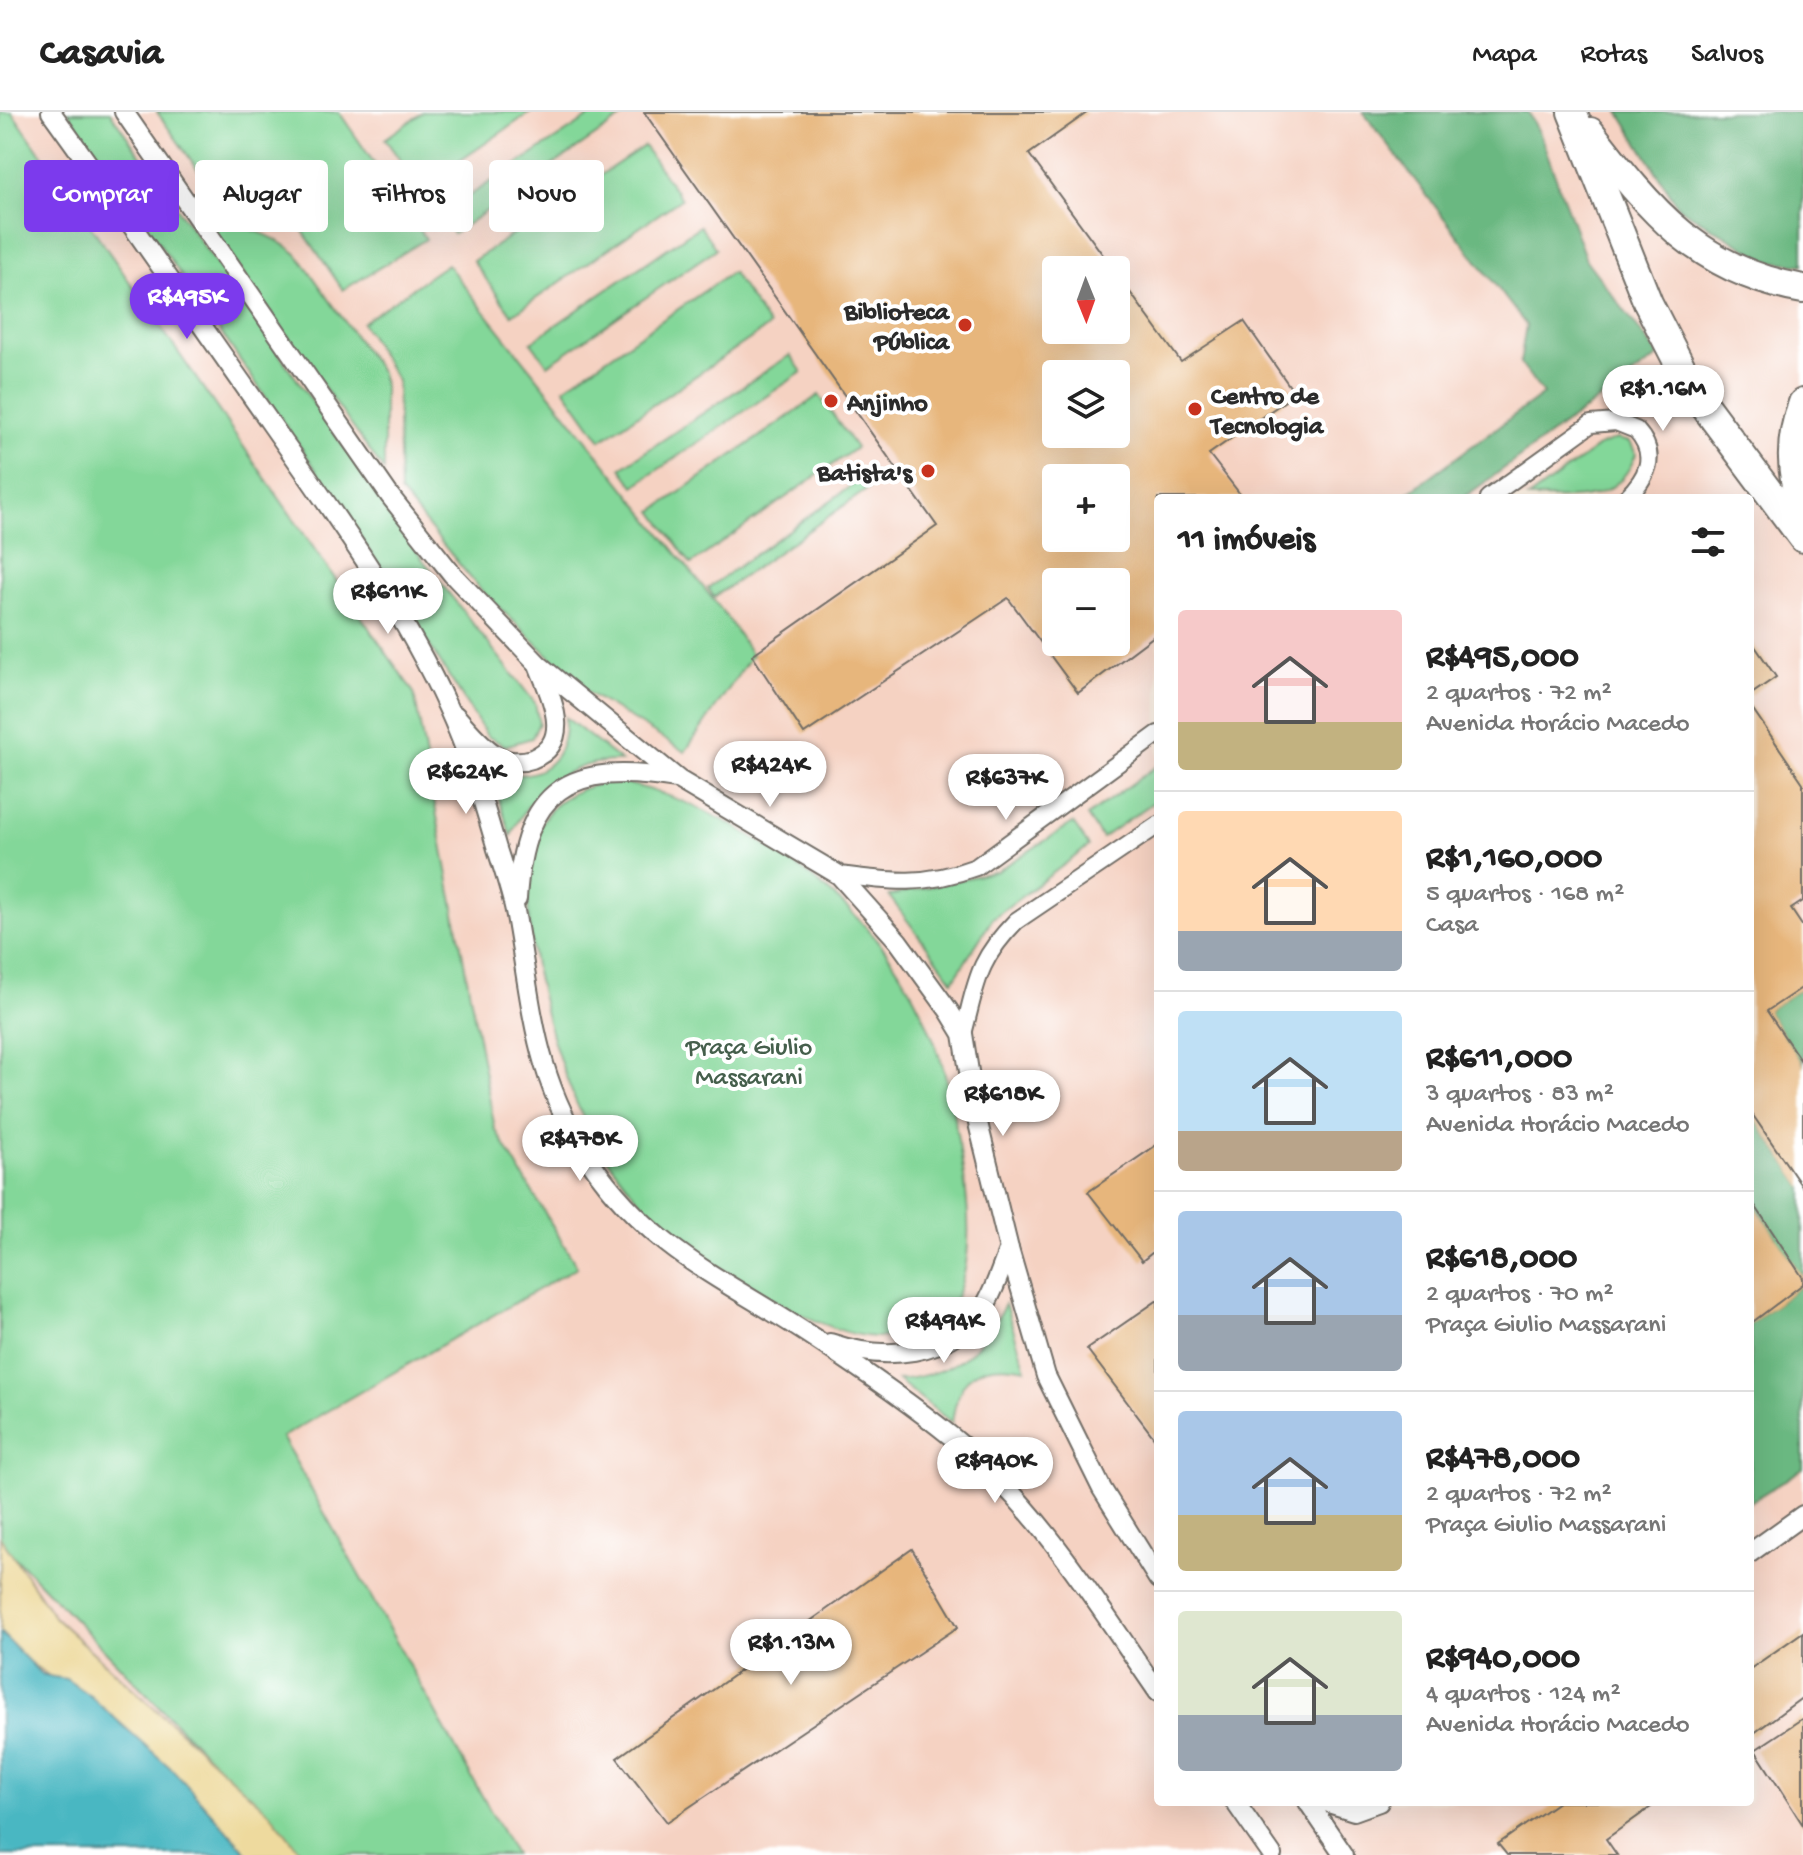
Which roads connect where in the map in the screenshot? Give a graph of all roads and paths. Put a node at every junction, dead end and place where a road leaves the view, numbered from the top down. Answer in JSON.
{"nodes":[{"id":1,"x":51,"y":112,"type":"edge"},
{"id":2,"x":124,"y":112,"type":"edge"},
{"id":3,"x":1573,"y":112,"type":"edge"},
{"id":4,"x":1803,"y":289,"type":"edge"},
{"id":5,"x":1803,"y":403,"type":"edge"},
{"id":6,"x":1494,"y":494,"type":"edge"},
{"id":7,"x":1630,"y":494,"type":"edge"},
{"id":8,"x":1803,"y":510,"type":"edge"},
{"id":9,"x":1803,"y":538,"type":"edge"},
{"id":10,"x":539,"y":665,"type":"junction"},
{"id":11,"x":448,"y":707,"type":"junction"},
{"id":12,"x":1154,"y":737,"type":"edge"},
{"id":13,"x":679,"y":780,"type":"junction"},
{"id":14,"x":1154,"y":828,"type":"edge"},
{"id":15,"x":839,"y":875,"type":"junction"},
{"id":16,"x":516,"y":913,"type":"junction"},
{"id":17,"x":963,"y":1034,"type":"junction"},
{"id":18,"x":1009,"y":1249,"type":"junction"},
{"id":19,"x":812,"y":1337,"type":"junction"},
{"id":20,"x":1803,"y":1515,"type":"edge"},
{"id":21,"x":1754,"y":1550,"type":"edge"},
{"id":22,"x":1154,"y":1573,"type":"edge"},
{"id":23,"x":1154,"y":1686,"type":"edge"},
{"id":24,"x":1238,"y":1806,"type":"edge"},
{"id":25,"x":1311,"y":1806,"type":"edge"},
{"id":26,"x":1338,"y":1806,"type":"edge"},
{"id":27,"x":1368,"y":1806,"type":"edge"},
{"id":28,"x":1272,"y":1855,"type":"edge"},
{"id":29,"x":1344,"y":1855,"type":"edge"}],
"edges":[{"from":1,"to":11,"type":"street"},
{"from":2,"to":10,"type":"street"},
{"from":3,"to":4,"type":"highway"},
{"from":3,"to":9,"type":"highway"},
{"from":5,"to":8,"type":"highway"},
{"from":6,"to":7,"type":"street"},
{"from":10,"to":11,"type":"street"},
{"from":10,"to":13,"type":"street"},
{"from":11,"to":16,"type":"street"},
{"from":12,"to":15,"type":"street"},
{"from":13,"to":15,"type":"street"},
{"from":13,"to":16,"type":"street"},
{"from":14,"to":17,"type":"street"},
{"from":15,"to":17,"type":"street"},
{"from":16,"to":19,"type":"street"},
{"from":17,"to":18,"type":"street"},
{"from":18,"to":19,"type":"street"},
{"from":18,"to":22,"type":"street"},
{"from":19,"to":23,"type":"street"},
{"from":20,"to":21,"type":"street"},
{"from":24,"to":28,"type":"street"},
{"from":25,"to":29,"type":"street"},
{"from":26,"to":27,"type":"street"}]}
